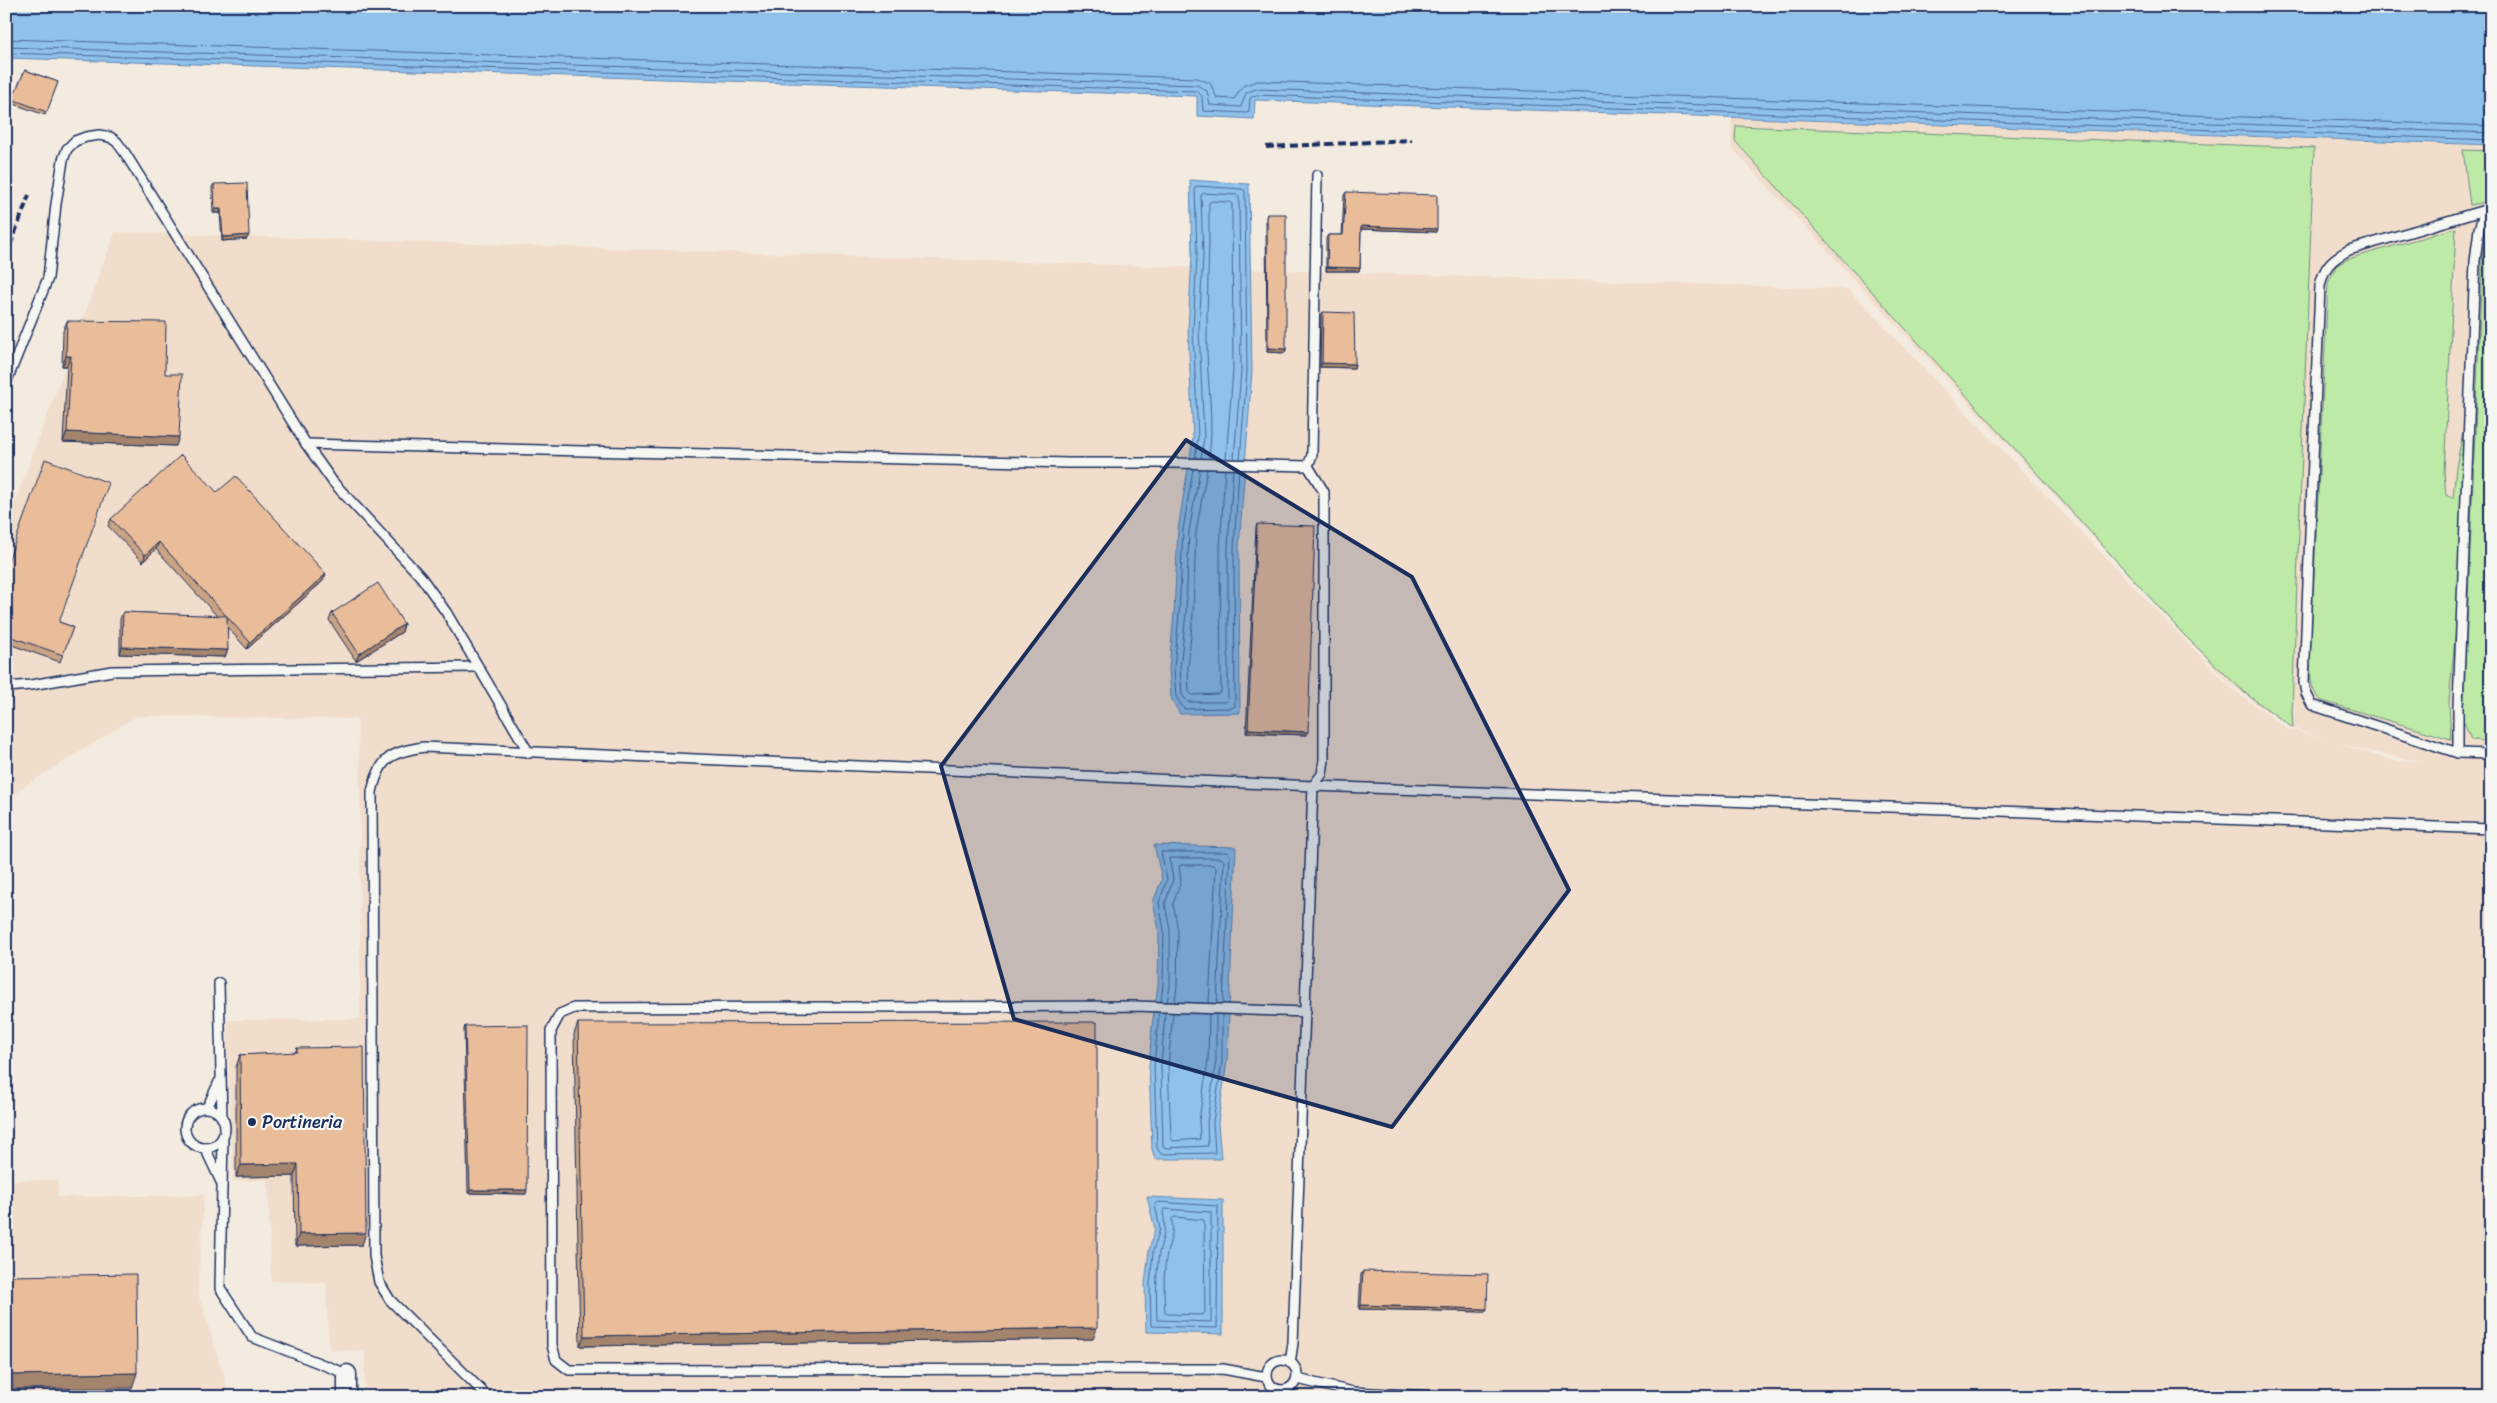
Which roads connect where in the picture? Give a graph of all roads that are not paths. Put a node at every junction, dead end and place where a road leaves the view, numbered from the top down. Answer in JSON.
{"nodes":[{"id":1,"x":1316,"y":174,"type":"dead end"},
{"id":2,"x":2488,"y":210,"type":"edge"},
{"id":3,"x":6,"y":384,"type":"edge"},
{"id":4,"x":306,"y":444,"type":"junction"},
{"id":5,"x":1308,"y":466,"type":"junction"},
{"id":6,"x":477,"y":667,"type":"junction"},
{"id":7,"x":6,"y":687,"type":"edge"},
{"id":8,"x":2458,"y":752,"type":"junction"},
{"id":9,"x":529,"y":753,"type":"junction"},
{"id":10,"x":2491,"y":754,"type":"edge"},
{"id":11,"x":1313,"y":786,"type":"junction"},
{"id":12,"x":2491,"y":829,"type":"edge"},
{"id":13,"x":219,"y":983,"type":"dead end"},
{"id":14,"x":1306,"y":1012,"type":"junction"},
{"id":15,"x":220,"y":1079,"type":"junction"},
{"id":16,"x":207,"y":1108,"type":"junction"},
{"id":17,"x":222,"y":1118,"type":"junction"},
{"id":18,"x":223,"y":1136,"type":"junction"},
{"id":19,"x":205,"y":1148,"type":"junction"},
{"id":20,"x":224,"y":1188,"type":"junction"},
{"id":21,"x":1290,"y":1362,"type":"junction"},
{"id":22,"x":347,"y":1374,"type":"joint"},
{"id":23,"x":1266,"y":1377,"type":"junction"},
{"id":24,"x":1296,"y":1379,"type":"junction"},
{"id":25,"x":1272,"y":1393,"type":"edge"},
{"id":26,"x":347,"y":1397,"type":"edge"},
{"id":27,"x":488,"y":1397,"type":"edge"},
{"id":28,"x":1451,"y":1397,"type":"edge"}],
"edges":[{"from":1,"to":5,"type":"lane"},
{"from":2,"to":8,"type":"lane"},
{"from":2,"to":8,"type":"lane"},
{"from":3,"to":4,"type":"lane"},
{"from":4,"to":5,"type":"lane"},
{"from":4,"to":6,"type":"lane"},
{"from":5,"to":11,"type":"lane"},
{"from":6,"to":7,"type":"lane"},
{"from":6,"to":9,"type":"lane"},
{"from":8,"to":10,"type":"lane"},
{"from":9,"to":11,"type":"lane"},
{"from":9,"to":27,"type":"lane"},
{"from":11,"to":12,"type":"lane"},
{"from":11,"to":14,"type":"lane"},
{"from":13,"to":15,"type":"lane"},
{"from":14,"to":21,"type":"lane"},
{"from":14,"to":23,"type":"lane"},
{"from":15,"to":16,"type":"lane"},
{"from":15,"to":17,"type":"lane"},
{"from":16,"to":17,"type":"lane"},
{"from":16,"to":19,"type":"lane"},
{"from":17,"to":18,"type":"lane"},
{"from":18,"to":19,"type":"lane"},
{"from":18,"to":20,"type":"lane"},
{"from":19,"to":20,"type":"lane"},
{"from":20,"to":22,"type":"lane"},
{"from":21,"to":23,"type":"lane"},
{"from":21,"to":24,"type":"lane"},
{"from":22,"to":26,"type":"street"},
{"from":23,"to":25,"type":"lane"},
{"from":24,"to":25,"type":"lane"},
{"from":24,"to":28,"type":"lane"}]}
